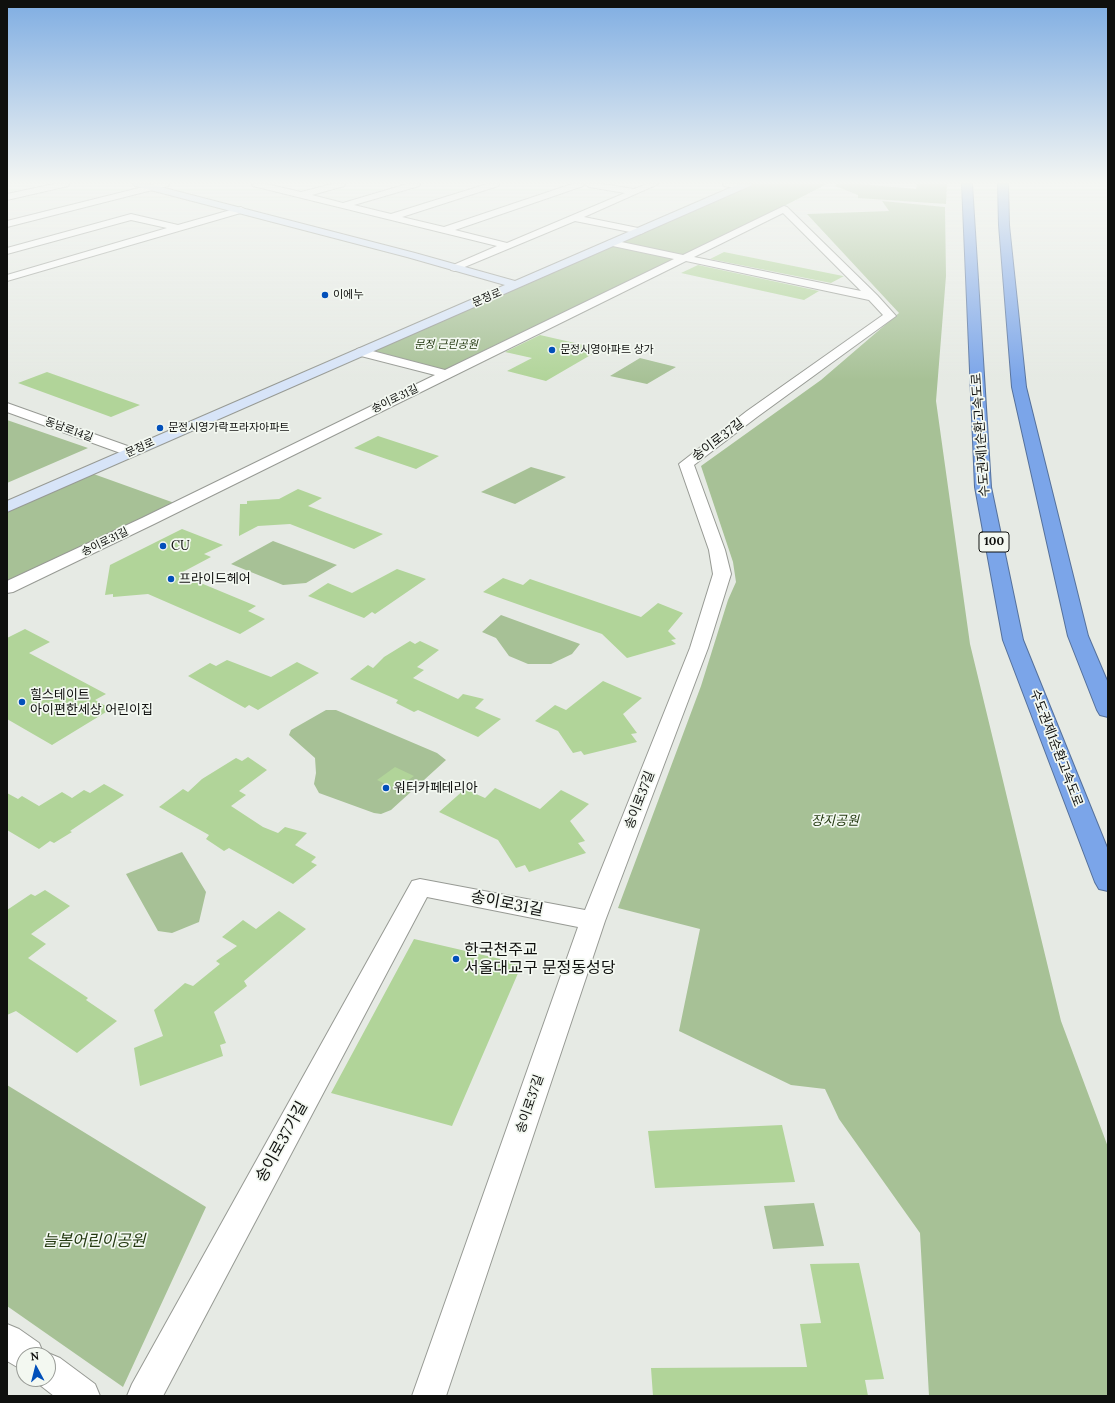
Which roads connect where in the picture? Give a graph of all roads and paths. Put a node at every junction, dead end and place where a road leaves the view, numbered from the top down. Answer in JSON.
{"nodes":[{"id":1,"x":104,"y":249,"type":"edge"},
{"id":2,"x":386,"y":249,"type":"edge"},
{"id":3,"x":500,"y":249,"type":"edge"},
{"id":4,"x":598,"y":249,"type":"edge"},
{"id":5,"x":643,"y":249,"type":"edge"},
{"id":6,"x":701,"y":249,"type":"edge"},
{"id":7,"x":825,"y":249,"type":"edge"},
{"id":8,"x":970,"y":249,"type":"edge"},
{"id":9,"x":1006,"y":249,"type":"edge"},
{"id":10,"x":683,"y":258,"type":"junction"},
{"id":11,"x":455,"y":268,"type":"junction"},
{"id":12,"x":10,"y":275,"type":"edge"},
{"id":13,"x":518,"y":285,"type":"junction"},
{"id":14,"x":873,"y":297,"type":"junction"},
{"id":15,"x":361,"y":352,"type":"junction"},
{"id":16,"x":445,"y":374,"type":"junction"},
{"id":17,"x":7,"y":407,"type":"edge"},
{"id":18,"x":131,"y":452,"type":"junction"},
{"id":19,"x":7,"y":507,"type":"edge"},
{"id":20,"x":7,"y":588,"type":"edge"},
{"id":21,"x":1108,"y":710,"type":"edge"},
{"id":22,"x":1108,"y":882,"type":"edge"},
{"id":23,"x":420,"y":887,"type":"joint"},
{"id":24,"x":593,"y":921,"type":"junction"},
{"id":25,"x":7,"y":1340,"type":"edge"},
{"id":26,"x":16,"y":1347,"type":"edge"},
{"id":27,"x":56,"y":1376,"type":"edge"},
{"id":28,"x":83,"y":1396,"type":"edge"},
{"id":29,"x":144,"y":1396,"type":"edge"},
{"id":30,"x":429,"y":1396,"type":"edge"}],
"edges":[{"from":1,"to":12,"type":"street"},
{"from":2,"to":11,"type":"street"},
{"from":3,"to":11,"type":"street"},
{"from":4,"to":13,"type":"street","name":"문정로"},
{"from":5,"to":10,"type":"street"},
{"from":6,"to":10,"type":"street","name":"송이로31길"},
{"from":7,"to":14,"type":"street","name":"송이로37길"},
{"from":8,"to":22,"type":"highway","name":"수도권제1순환고속도로","number":"100"},
{"from":9,"to":21,"type":"highway"},
{"from":10,"to":14,"type":"street"},
{"from":10,"to":16,"type":"street","name":"송이로31길"},
{"from":11,"to":13,"type":"street"},
{"from":13,"to":15,"type":"street","name":"문정로"},
{"from":14,"to":24,"type":"street","name":"송이로37길"},
{"from":15,"to":16,"type":"street"},
{"from":15,"to":18,"type":"street","name":"문정로"},
{"from":16,"to":20,"type":"street","name":"송이로31길"},
{"from":17,"to":18,"type":"street","name":"동남로14길"},
{"from":18,"to":19,"type":"street","name":"문정로"},
{"from":23,"to":24,"type":"street","name":"송이로31길"},
{"from":23,"to":29,"type":"street","name":"송이로37가길"},
{"from":24,"to":30,"type":"street","name":"송이로37길"},
{"from":25,"to":26,"type":"street"},
{"from":27,"to":28,"type":"street"}]}
